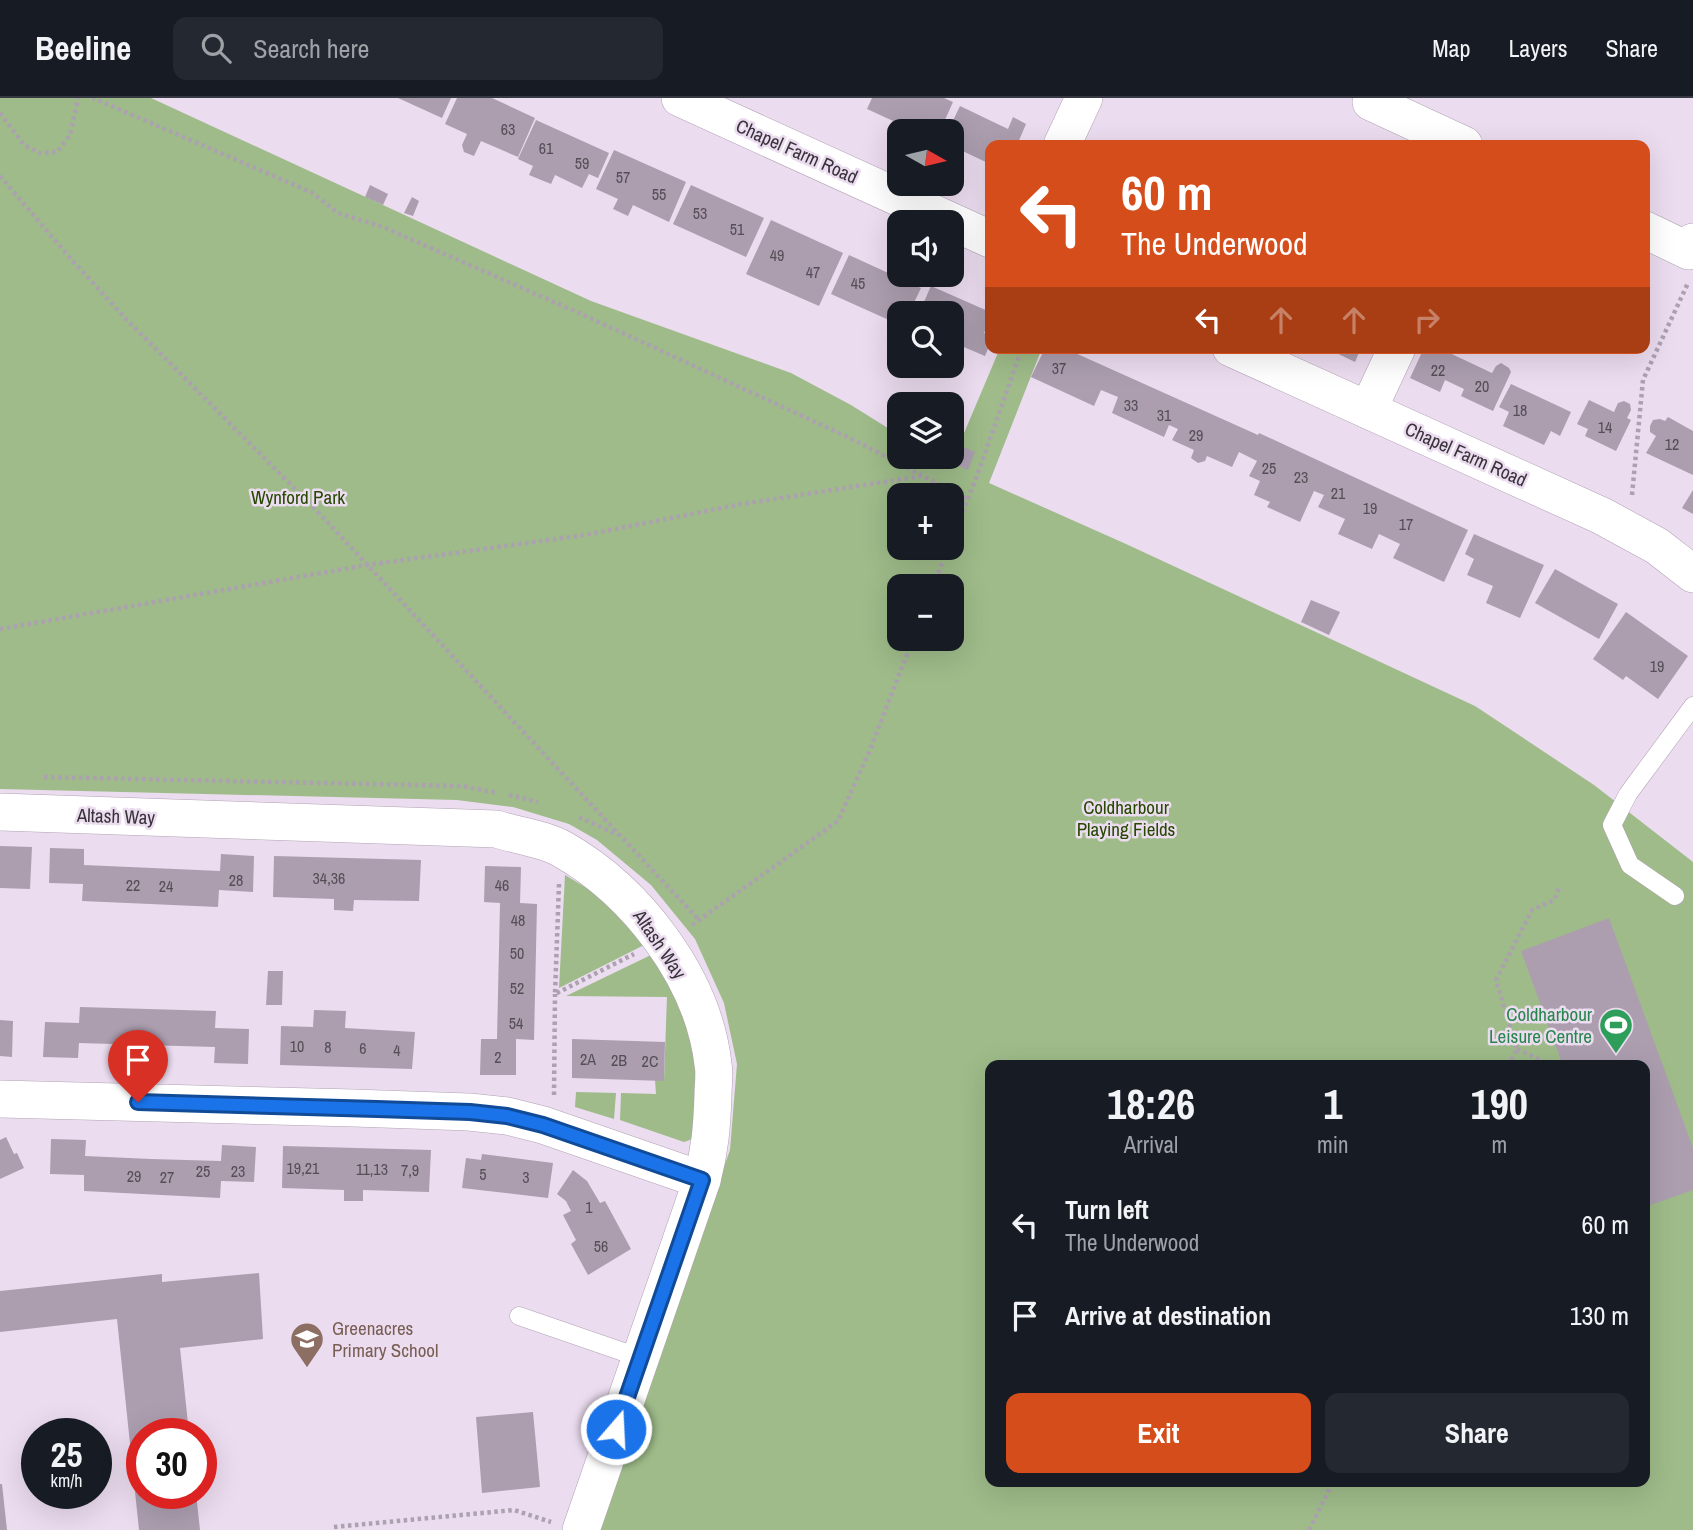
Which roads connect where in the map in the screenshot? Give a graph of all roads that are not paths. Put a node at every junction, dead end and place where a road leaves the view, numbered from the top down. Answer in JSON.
{"nodes":[{"id":1,"x":680,"y":98,"type":"edge"},
{"id":2,"x":1084,"y":98,"type":"edge"},
{"id":3,"x":1371,"y":102,"type":"dead end"},
{"id":4,"x":1064,"y":140,"type":"edge"},
{"id":5,"x":1453,"y":140,"type":"edge"},
{"id":6,"x":1650,"y":232,"type":"edge"},
{"id":7,"x":985,"y":237,"type":"edge"},
{"id":8,"x":1692,"y":258,"type":"edge"},
{"id":9,"x":1244,"y":354,"type":"edge"},
{"id":10,"x":1393,"y":354,"type":"edge"},
{"id":11,"x":1368,"y":410,"type":"junction"},
{"id":12,"x":1693,"y":574,"type":"edge"},
{"id":13,"x":1693,"y":706,"type":"edge"},
{"id":14,"x":0,"y":812,"type":"edge"},
{"id":15,"x":1675,"y":896,"type":"dead end"},
{"id":16,"x":0,"y":1099,"type":"edge"},
{"id":17,"x":702,"y":1180,"type":"junction"},
{"id":18,"x":519,"y":1316,"type":"dead end"},
{"id":19,"x":641,"y":1358,"type":"junction"},
{"id":20,"x":572,"y":1528,"type":"edge"}],
"edges":[{"from":1,"to":7,"type":"street","name":"Chapel Farm Road"},
{"from":2,"to":4,"type":"street"},
{"from":3,"to":5,"type":"street"},
{"from":6,"to":8,"type":"street"},
{"from":9,"to":11,"type":"street","name":"Chapel Farm Road"},
{"from":10,"to":11,"type":"street"},
{"from":11,"to":12,"type":"street","name":"Chapel Farm Road"},
{"from":13,"to":15,"type":"lane"},
{"from":14,"to":17,"type":"street","name":"Altash Way"},
{"from":16,"to":17,"type":"street"},
{"from":17,"to":19,"type":"street","name":"Altash Way"},
{"from":18,"to":19,"type":"lane"},
{"from":19,"to":20,"type":"street","name":"Altash Way"}]}
